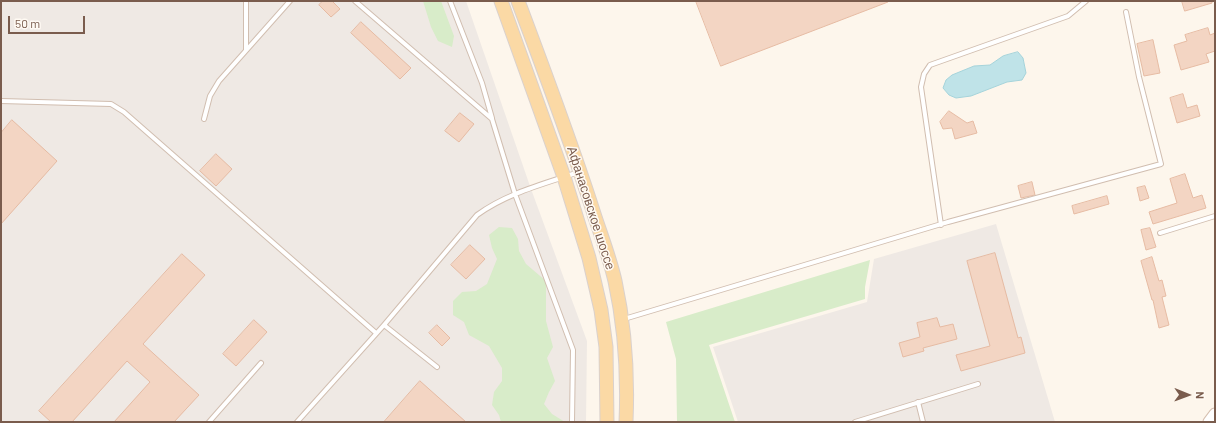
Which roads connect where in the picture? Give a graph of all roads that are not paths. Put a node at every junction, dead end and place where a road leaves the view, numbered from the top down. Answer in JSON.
{"nodes":[{"id":1,"x":246,"y":1,"type":"edge"},
{"id":2,"x":290,"y":1,"type":"edge"},
{"id":3,"x":355,"y":1,"type":"edge"},
{"id":4,"x":450,"y":1,"type":"edge"},
{"id":5,"x":501,"y":1,"type":"edge"},
{"id":6,"x":518,"y":1,"type":"edge"},
{"id":7,"x":1086,"y":1,"type":"edge"},
{"id":8,"x":1126,"y":12,"type":"dead end"},
{"id":9,"x":246,"y":50,"type":"junction"},
{"id":10,"x":1,"y":101,"type":"edge"},
{"id":11,"x":204,"y":119,"type":"dead end"},
{"id":12,"x":492,"y":119,"type":"junction"},
{"id":13,"x":581,"y":172,"type":"junction"},
{"id":14,"x":564,"y":177,"type":"junction"},
{"id":15,"x":516,"y":194,"type":"junction"},
{"id":16,"x":1215,"y":216,"type":"edge"},
{"id":17,"x":941,"y":225,"type":"junction"},
{"id":18,"x":1160,"y":234,"type":"dead end"},
{"id":19,"x":622,"y":319,"type":"junction"},
{"id":20,"x":384,"y":325,"type":"junction"},
{"id":21,"x":376,"y":333,"type":"junction"},
{"id":22,"x":261,"y":363,"type":"dead end"},
{"id":23,"x":437,"y":367,"type":"dead end"},
{"id":24,"x":978,"y":384,"type":"dead end"},
{"id":25,"x":918,"y":402,"type":"junction"},
{"id":26,"x":1215,"y":414,"type":"edge"},
{"id":27,"x":209,"y":422,"type":"edge"},
{"id":28,"x":297,"y":422,"type":"edge"},
{"id":29,"x":572,"y":422,"type":"edge"},
{"id":30,"x":607,"y":422,"type":"edge"},
{"id":31,"x":626,"y":422,"type":"edge"},
{"id":32,"x":855,"y":422,"type":"edge"},
{"id":33,"x":923,"y":422,"type":"edge"},
{"id":34,"x":1209,"y":422,"type":"edge"}],
"edges":[{"from":1,"to":9,"type":"lane"},
{"from":2,"to":9,"type":"lane"},
{"from":3,"to":12,"type":"lane"},
{"from":4,"to":12,"type":"lane"},
{"from":5,"to":14,"type":"main road","name":"Афанасовское шоссе"},
{"from":6,"to":13,"type":"main road","name":"Афанасовское шоссе"},
{"from":7,"to":17,"type":"lane"},
{"from":8,"to":17,"type":"lane"},
{"from":9,"to":11,"type":"lane"},
{"from":10,"to":21,"type":"lane"},
{"from":12,"to":15,"type":"lane"},
{"from":13,"to":14,"type":"lane"},
{"from":13,"to":19,"type":"main road","name":"Афанасовское шоссе"},
{"from":14,"to":15,"type":"lane"},
{"from":14,"to":30,"type":"main road","name":"Афанасовское шоссе"},
{"from":15,"to":20,"type":"lane"},
{"from":15,"to":29,"type":"lane"},
{"from":16,"to":18,"type":"lane"},
{"from":17,"to":19,"type":"lane"},
{"from":19,"to":31,"type":"main road","name":"Афанасовское шоссе"},
{"from":20,"to":21,"type":"lane"},
{"from":20,"to":23,"type":"lane"},
{"from":21,"to":28,"type":"lane"},
{"from":22,"to":27,"type":"lane"},
{"from":24,"to":25,"type":"lane"},
{"from":25,"to":32,"type":"lane"},
{"from":25,"to":33,"type":"lane"},
{"from":26,"to":34,"type":"street"}]}
